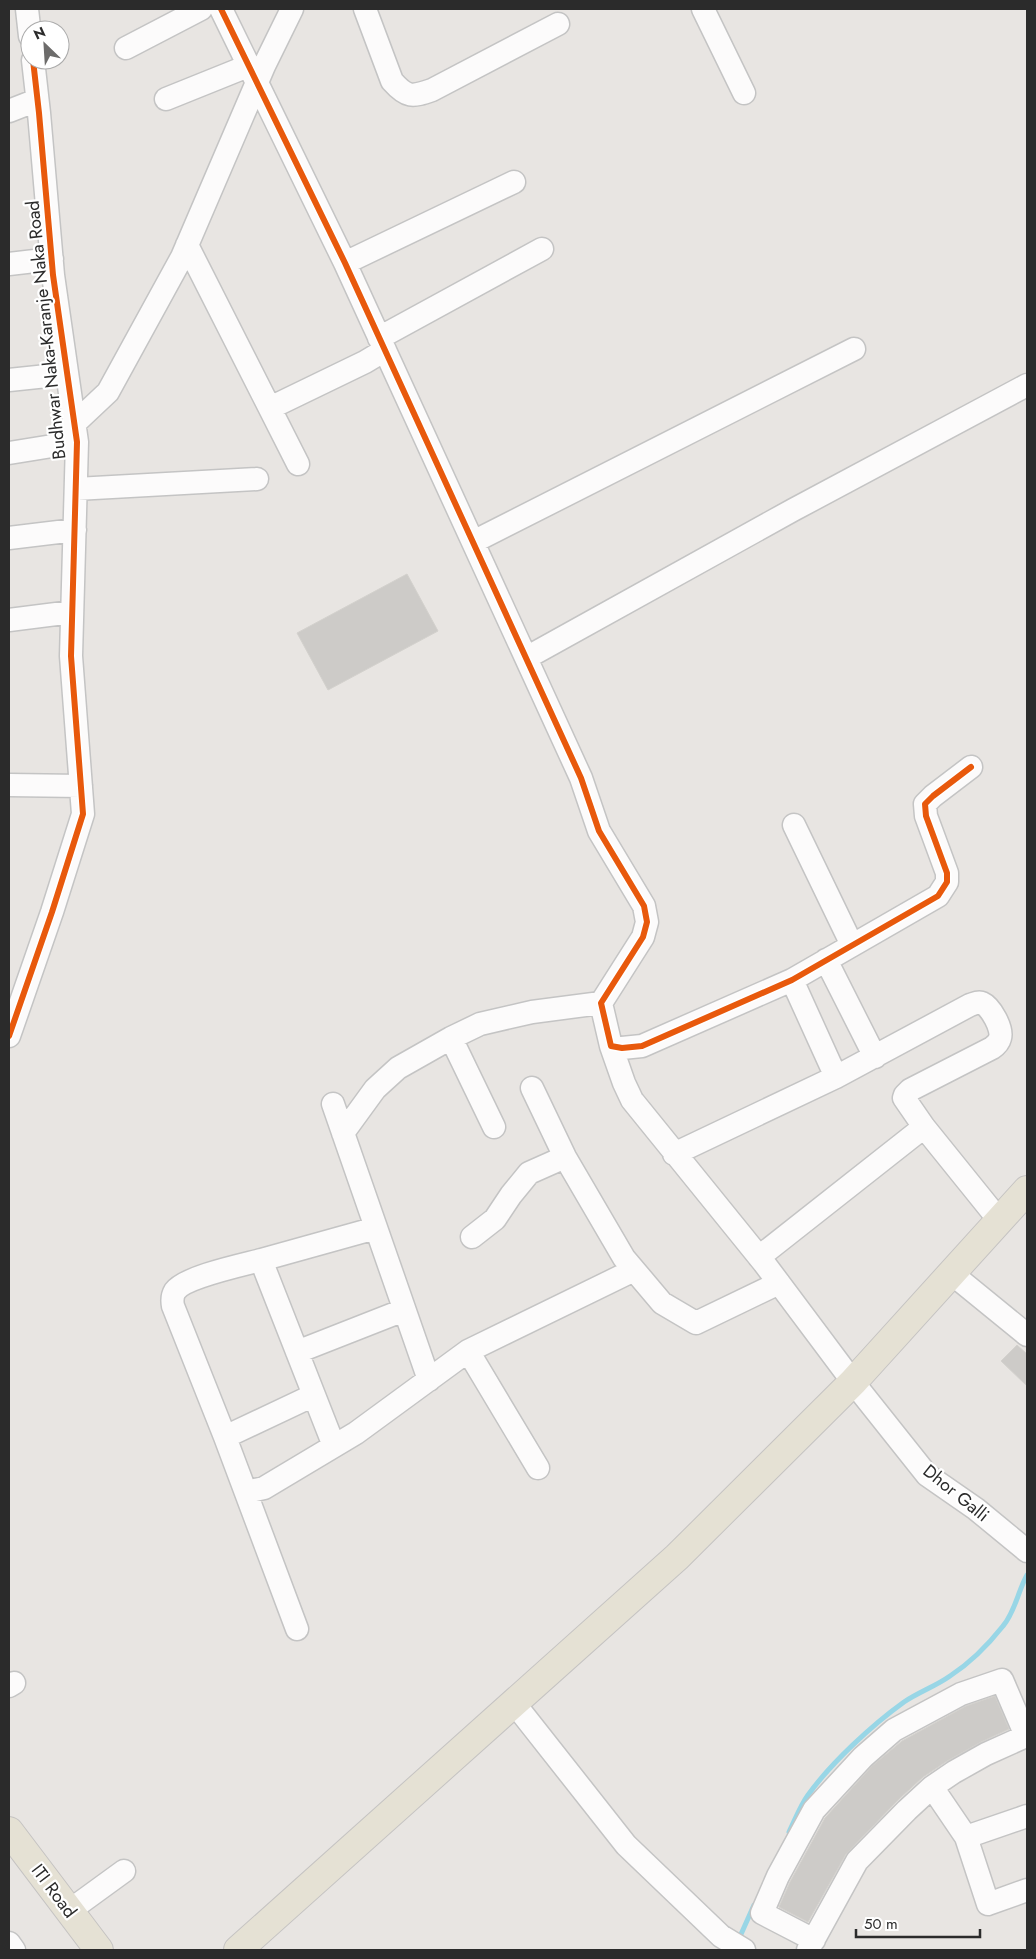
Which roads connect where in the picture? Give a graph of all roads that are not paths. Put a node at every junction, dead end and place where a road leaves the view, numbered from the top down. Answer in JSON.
{"nodes":[{"id":1,"x":201,"y":9,"type":"edge"},
{"id":2,"x":221,"y":9,"type":"edge"},
{"id":3,"x":292,"y":9,"type":"edge"},
{"id":4,"x":365,"y":9,"type":"edge"},
{"id":5,"x":703,"y":9,"type":"edge"},
{"id":6,"x":558,"y":24,"type":"dead end"},
{"id":7,"x":126,"y":48,"type":"dead end"},
{"id":8,"x":34,"y":70,"type":"edge"},
{"id":9,"x":252,"y":75,"type":"junction"},
{"id":10,"x":744,"y":93,"type":"dead end"},
{"id":11,"x":166,"y":99,"type":"dead end"},
{"id":12,"x":37,"y":100,"type":"junction"},
{"id":13,"x":9,"y":111,"type":"edge"},
{"id":14,"x":514,"y":182,"type":"dead end"},
{"id":15,"x":187,"y":245,"type":"junction"},
{"id":16,"x":542,"y":249,"type":"dead end"},
{"id":17,"x":52,"y":259,"type":"junction"},
{"id":18,"x":345,"y":263,"type":"junction"},
{"id":19,"x":9,"y":264,"type":"edge"},
{"id":20,"x":382,"y":344,"type":"junction"},
{"id":21,"x":854,"y":349,"type":"dead end"},
{"id":22,"x":66,"y":374,"type":"junction"},
{"id":23,"x":9,"y":380,"type":"edge"},
{"id":24,"x":1027,"y":385,"type":"edge"},
{"id":25,"x":270,"y":408,"type":"junction"},
{"id":26,"x":76,"y":433,"type":"junction"},
{"id":27,"x":9,"y":453,"type":"edge"},
{"id":28,"x":298,"y":464,"type":"dead end"},
{"id":29,"x":257,"y":479,"type":"dead end"},
{"id":30,"x":76,"y":489,"type":"junction"},
{"id":31,"x":75,"y":530,"type":"junction"},
{"id":32,"x":9,"y":538,"type":"edge"},
{"id":33,"x":473,"y":542,"type":"junction"},
{"id":34,"x":72,"y":612,"type":"junction"},
{"id":35,"x":9,"y":620,"type":"edge"},
{"id":36,"x":526,"y":658,"type":"junction"},
{"id":37,"x":971,"y":767,"type":"dead end"},
{"id":38,"x":9,"y":785,"type":"edge"},
{"id":39,"x":81,"y":786,"type":"junction"},
{"id":40,"x":794,"y":825,"type":"dead end"},
{"id":41,"x":852,"y":945,"type":"junction"},
{"id":42,"x":826,"y":960,"type":"junction"},
{"id":43,"x":792,"y":980,"type":"junction"},
{"id":44,"x":601,"y":1003,"type":"junction"},
{"id":45,"x":9,"y":1036,"type":"edge"},
{"id":46,"x":451,"y":1038,"type":"junction"},
{"id":47,"x":611,"y":1046,"type":"junction"},
{"id":48,"x":875,"y":1056,"type":"junction"},
{"id":49,"x":836,"y":1077,"type":"junction"},
{"id":50,"x":532,"y":1088,"type":"dead end"},
{"id":51,"x":333,"y":1104,"type":"dead end"},
{"id":52,"x":924,"y":1126,"type":"junction"},
{"id":53,"x":494,"y":1127,"type":"dead end"},
{"id":54,"x":343,"y":1133,"type":"junction"},
{"id":55,"x":674,"y":1154,"type":"junction"},
{"id":56,"x":565,"y":1156,"type":"junction"},
{"id":57,"x":1027,"y":1190,"type":"edge"},
{"id":58,"x":999,"y":1220,"type":"junction"},
{"id":59,"x":376,"y":1228,"type":"junction"},
{"id":60,"x":472,"y":1237,"type":"dead end"},
{"id":61,"x":759,"y":1257,"type":"junction"},
{"id":62,"x":261,"y":1260,"type":"junction"},
{"id":63,"x":634,"y":1270,"type":"junction"},
{"id":64,"x":952,"y":1273,"type":"junction"},
{"id":65,"x":779,"y":1283,"type":"junction"},
{"id":66,"x":404,"y":1310,"type":"junction"},
{"id":67,"x":1027,"y":1335,"type":"edge"},
{"id":68,"x":468,"y":1351,"type":"junction"},
{"id":69,"x":297,"y":1352,"type":"junction"},
{"id":70,"x":428,"y":1380,"type":"junction"},
{"id":71,"x":853,"y":1382,"type":"junction"},
{"id":72,"x":314,"y":1395,"type":"junction"},
{"id":73,"x":226,"y":1437,"type":"junction"},
{"id":74,"x":334,"y":1446,"type":"junction"},
{"id":75,"x":538,"y":1468,"type":"dead end"},
{"id":76,"x":246,"y":1492,"type":"junction"},
{"id":77,"x":1027,"y":1551,"type":"edge"},
{"id":78,"x":297,"y":1628,"type":"dead end"},
{"id":79,"x":514,"y":1703,"type":"junction"},
{"id":80,"x":932,"y":1787,"type":"junction"},
{"id":81,"x":1027,"y":1816,"type":"edge"},
{"id":82,"x":9,"y":1831,"type":"edge"},
{"id":83,"x":966,"y":1837,"type":"junction"},
{"id":84,"x":124,"y":1871,"type":"dead end"},
{"id":85,"x":1027,"y":1890,"type":"edge"},
{"id":86,"x":69,"y":1911,"type":"junction"},
{"id":87,"x":9,"y":1943,"type":"edge"},
{"id":88,"x":811,"y":1945,"type":"edge"},
{"id":89,"x":14,"y":1950,"type":"edge"},
{"id":90,"x":99,"y":1950,"type":"edge"},
{"id":91,"x":238,"y":1950,"type":"edge"},
{"id":92,"x":742,"y":1950,"type":"edge"}],
"edges":[{"from":1,"to":7,"type":"street"},
{"from":2,"to":9,"type":"street"},
{"from":3,"to":9,"type":"street"},
{"from":4,"to":6,"type":"street"},
{"from":5,"to":10,"type":"street"},
{"from":8,"to":12,"type":"street","name":"Budhwar Naka-Karanje Naka Road"},
{"from":9,"to":11,"type":"street"},
{"from":9,"to":15,"type":"street"},
{"from":9,"to":18,"type":"street"},
{"from":12,"to":13,"type":"street"},
{"from":12,"to":17,"type":"street","name":"Budhwar Naka-Karanje Naka Road"},
{"from":14,"to":18,"type":"street"},
{"from":15,"to":25,"type":"street"},
{"from":15,"to":26,"type":"street"},
{"from":16,"to":20,"type":"street"},
{"from":17,"to":19,"type":"street"},
{"from":17,"to":22,"type":"street","name":"Budhwar Naka-Karanje Naka Road"},
{"from":18,"to":20,"type":"street"},
{"from":20,"to":25,"type":"street"},
{"from":20,"to":33,"type":"street"},
{"from":21,"to":33,"type":"street"},
{"from":22,"to":23,"type":"street"},
{"from":22,"to":26,"type":"street","name":"Budhwar Naka-Karanje Naka Road"},
{"from":24,"to":36,"type":"street"},
{"from":25,"to":28,"type":"street"},
{"from":26,"to":27,"type":"street"},
{"from":26,"to":30,"type":"street","name":"Budhwar Naka-Karanje Naka Road"},
{"from":29,"to":30,"type":"street"},
{"from":30,"to":31,"type":"street","name":"Budhwar Naka-Karanje Naka Road"},
{"from":31,"to":32,"type":"street"},
{"from":31,"to":34,"type":"street","name":"Budhwar Naka-Karanje Naka Road"},
{"from":33,"to":36,"type":"street"},
{"from":34,"to":35,"type":"street"},
{"from":34,"to":39,"type":"street","name":"Budhwar Naka-Karanje Naka Road"},
{"from":36,"to":44,"type":"street"},
{"from":37,"to":41,"type":"street"},
{"from":38,"to":39,"type":"street"},
{"from":39,"to":45,"type":"street","name":"Budhwar Naka-Karanje Naka Road"},
{"from":40,"to":41,"type":"street"},
{"from":41,"to":42,"type":"street"},
{"from":42,"to":43,"type":"street"},
{"from":42,"to":48,"type":"street"},
{"from":43,"to":47,"type":"street"},
{"from":43,"to":49,"type":"street"},
{"from":44,"to":46,"type":"street"},
{"from":44,"to":47,"type":"street","name":"Dhor Galli"},
{"from":46,"to":53,"type":"street"},
{"from":46,"to":54,"type":"street"},
{"from":47,"to":55,"type":"street","name":"Dhor Galli"},
{"from":48,"to":49,"type":"street"},
{"from":48,"to":52,"type":"street"},
{"from":49,"to":55,"type":"street"},
{"from":50,"to":56,"type":"street"},
{"from":51,"to":54,"type":"street"},
{"from":52,"to":58,"type":"street"},
{"from":52,"to":61,"type":"street"},
{"from":54,"to":59,"type":"street"},
{"from":55,"to":61,"type":"street","name":"Dhor Galli"},
{"from":56,"to":60,"type":"street"},
{"from":56,"to":63,"type":"street"},
{"from":57,"to":58,"type":"main road"},
{"from":58,"to":64,"type":"main road"},
{"from":59,"to":62,"type":"street"},
{"from":59,"to":66,"type":"street"},
{"from":61,"to":65,"type":"street","name":"Dhor Galli"},
{"from":62,"to":69,"type":"street"},
{"from":62,"to":73,"type":"street"},
{"from":63,"to":65,"type":"street"},
{"from":63,"to":68,"type":"street"},
{"from":64,"to":67,"type":"street"},
{"from":64,"to":71,"type":"main road"},
{"from":65,"to":71,"type":"street","name":"Dhor Galli"},
{"from":66,"to":69,"type":"street"},
{"from":66,"to":70,"type":"street"},
{"from":68,"to":70,"type":"street"},
{"from":68,"to":75,"type":"street"},
{"from":69,"to":72,"type":"street"},
{"from":70,"to":74,"type":"street"},
{"from":71,"to":77,"type":"street","name":"Dhor Galli"},
{"from":71,"to":79,"type":"main road"},
{"from":72,"to":73,"type":"street"},
{"from":72,"to":74,"type":"street"},
{"from":73,"to":76,"type":"street"},
{"from":74,"to":76,"type":"street"},
{"from":76,"to":78,"type":"street"},
{"from":79,"to":91,"type":"main road"},
{"from":79,"to":92,"type":"street"},
{"from":80,"to":83,"type":"street"},
{"from":80,"to":88,"type":"street"},
{"from":80,"to":88,"type":"street"},
{"from":81,"to":83,"type":"street"},
{"from":82,"to":86,"type":"main road","name":"ITI Road"},
{"from":83,"to":85,"type":"street"},
{"from":84,"to":86,"type":"street"},
{"from":86,"to":90,"type":"main road","name":"ITI Road"},
{"from":87,"to":89,"type":"street"}]}
